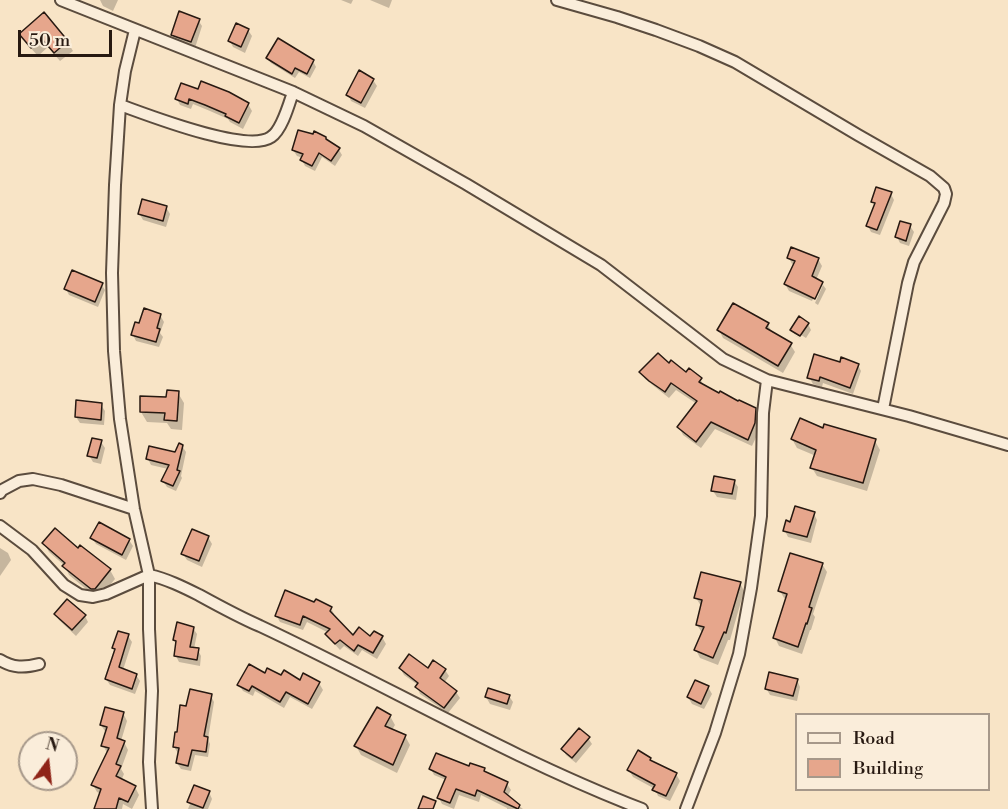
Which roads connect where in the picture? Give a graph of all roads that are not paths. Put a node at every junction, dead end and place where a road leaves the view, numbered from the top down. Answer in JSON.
{"nodes":[{"id":1,"x":61,"y":0,"type":"edge"},
{"id":2,"x":557,"y":0,"type":"edge"},
{"id":3,"x":135,"y":30,"type":"junction"},
{"id":4,"x":293,"y":92,"type":"junction"},
{"id":5,"x":120,"y":105,"type":"junction"},
{"id":6,"x":767,"y":380,"type":"junction"},
{"id":7,"x":883,"y":409,"type":"junction"},
{"id":8,"x":1008,"y":445,"type":"edge"},
{"id":9,"x":0,"y":493,"type":"edge"},
{"id":10,"x":134,"y":509,"type":"junction"},
{"id":11,"x":0,"y":526,"type":"edge"},
{"id":12,"x":149,"y":574,"type":"junction"},
{"id":13,"x":0,"y":660,"type":"edge"},
{"id":14,"x":39,"y":664,"type":"dead end"},
{"id":15,"x":152,"y":809,"type":"edge"},
{"id":16,"x":642,"y":809,"type":"edge"},
{"id":17,"x":686,"y":809,"type":"edge"}],
"edges":[{"from":1,"to":3,"type":"street"},
{"from":2,"to":7,"type":"street"},
{"from":3,"to":4,"type":"street"},
{"from":3,"to":5,"type":"street"},
{"from":4,"to":5,"type":"street"},
{"from":4,"to":6,"type":"street"},
{"from":5,"to":10,"type":"street"},
{"from":6,"to":7,"type":"street"},
{"from":6,"to":17,"type":"street"},
{"from":7,"to":8,"type":"street"},
{"from":9,"to":10,"type":"street"},
{"from":10,"to":12,"type":"street"},
{"from":11,"to":12,"type":"street"},
{"from":12,"to":15,"type":"street"},
{"from":12,"to":16,"type":"street"},
{"from":13,"to":14,"type":"street"}]}
